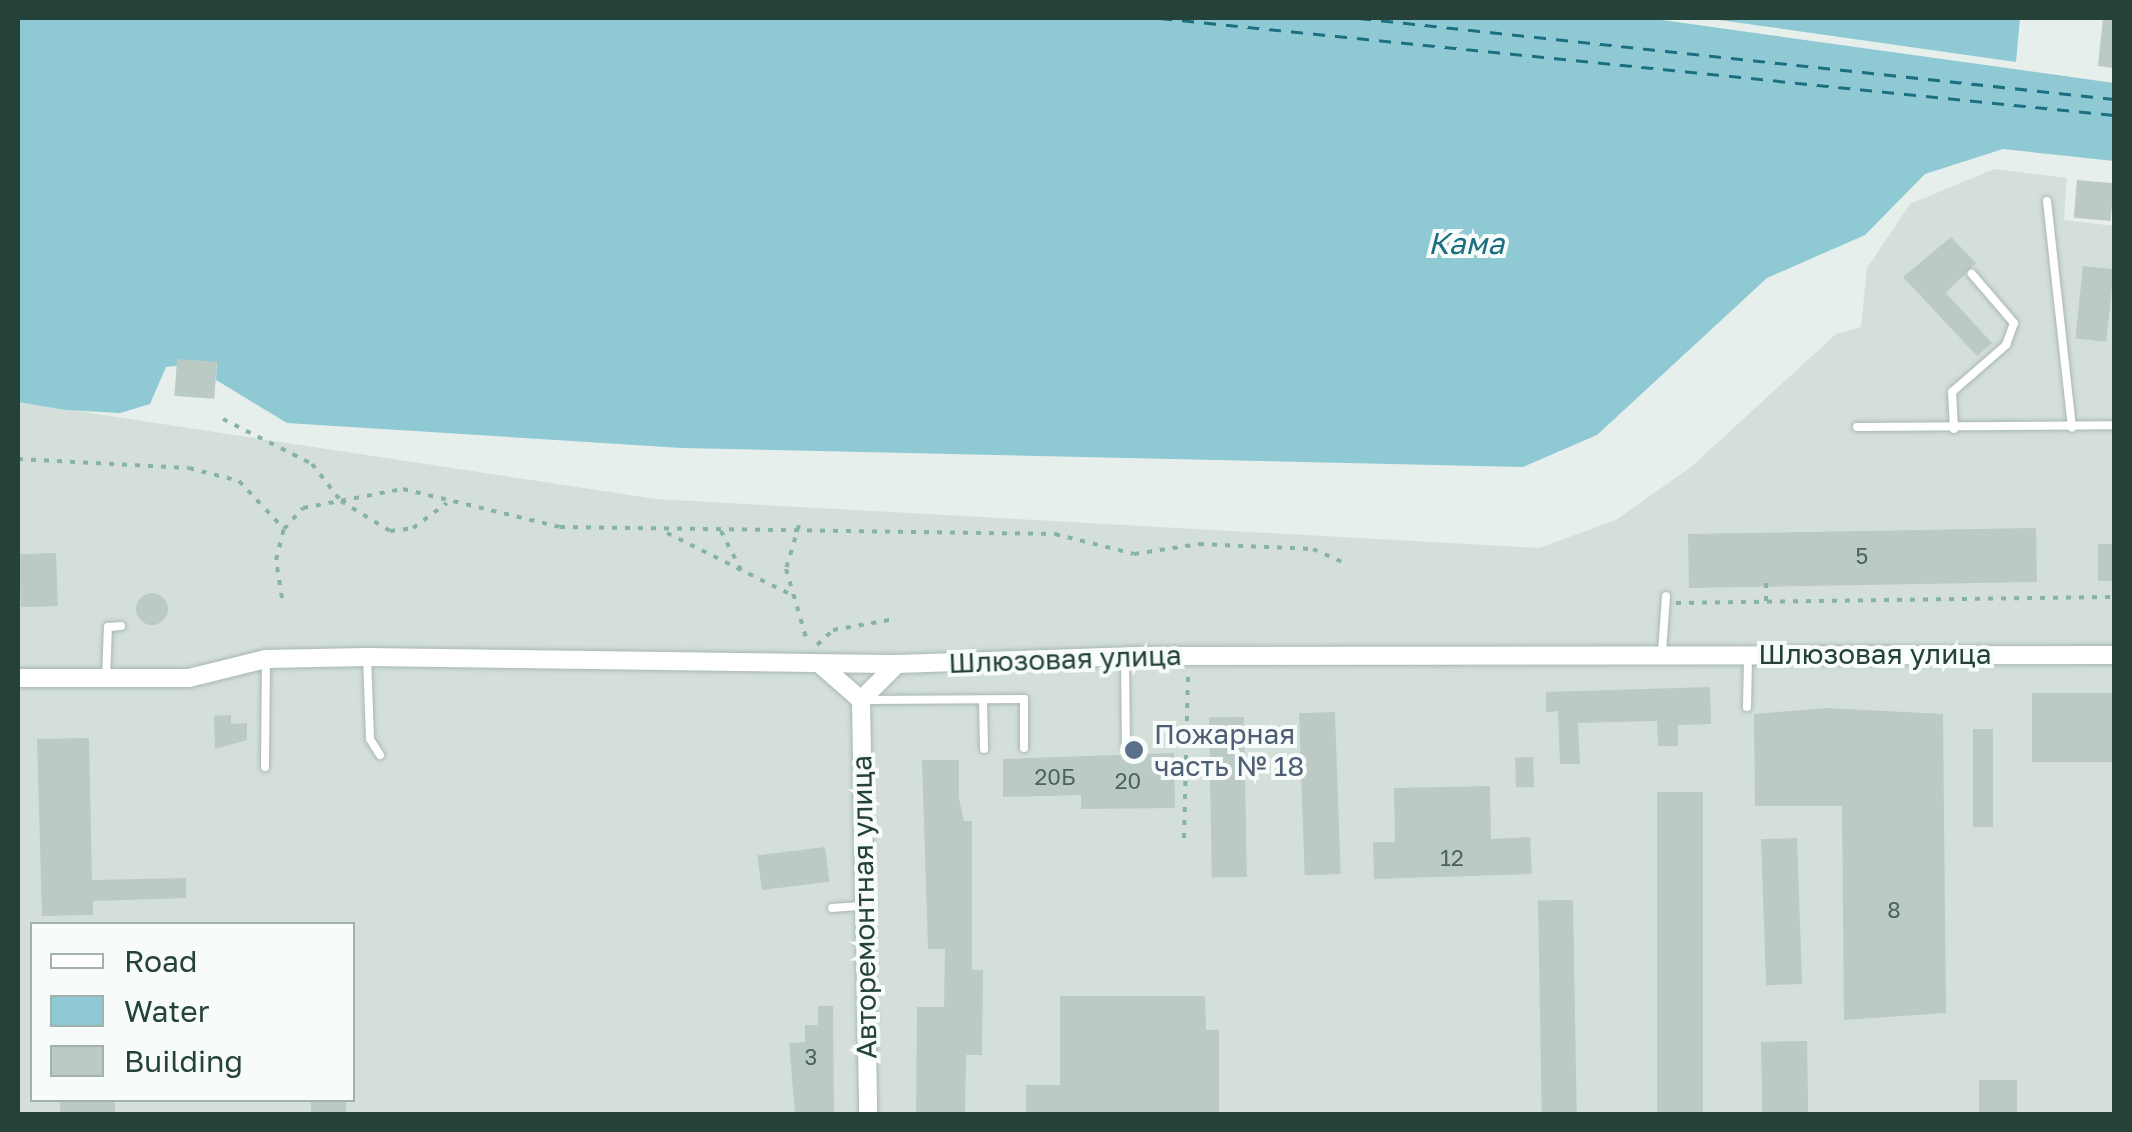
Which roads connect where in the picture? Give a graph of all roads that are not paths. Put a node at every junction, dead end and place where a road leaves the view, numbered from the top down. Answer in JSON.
{"nodes":[{"id":1,"x":2047,"y":200,"type":"dead end"},
{"id":2,"x":1972,"y":274,"type":"dead end"},
{"id":3,"x":2114,"y":425,"type":"edge"},
{"id":4,"x":1857,"y":427,"type":"dead end"},
{"id":5,"x":2072,"y":428,"type":"junction"},
{"id":6,"x":1954,"y":429,"type":"junction"},
{"id":7,"x":1666,"y":600,"type":"road end"},
{"id":8,"x":122,"y":626,"type":"dead end"},
{"id":9,"x":1662,"y":652,"type":"junction"},
{"id":10,"x":1748,"y":653,"type":"junction"},
{"id":11,"x":2114,"y":655,"type":"edge"},
{"id":12,"x":1125,"y":656,"type":"junction"},
{"id":13,"x":367,"y":657,"type":"junction"},
{"id":14,"x":266,"y":659,"type":"junction"},
{"id":15,"x":816,"y":662,"type":"junction"},
{"id":16,"x":897,"y":664,"type":"junction"},
{"id":17,"x":18,"y":678,"type":"edge"},
{"id":18,"x":106,"y":678,"type":"junction"},
{"id":19,"x":861,"y":700,"type":"junction"},
{"id":20,"x":984,"y":700,"type":"junction"},
{"id":21,"x":1747,"y":707,"type":"dead end"},
{"id":22,"x":1024,"y":748,"type":"dead end"},
{"id":23,"x":1126,"y":748,"type":"dead end"},
{"id":24,"x":984,"y":749,"type":"dead end"},
{"id":25,"x":380,"y":755,"type":"dead end"},
{"id":26,"x":265,"y":767,"type":"dead end"},
{"id":27,"x":862,"y":906,"type":"junction"},
{"id":28,"x":832,"y":908,"type":"dead end"},
{"id":29,"x":868,"y":1114,"type":"edge"}],
"edges":[{"from":1,"to":5,"type":"lane"},
{"from":2,"to":6,"type":"lane"},
{"from":3,"to":5,"type":"lane"},
{"from":4,"to":6,"type":"lane"},
{"from":5,"to":6,"type":"lane"},
{"from":7,"to":9,"type":"lane"},
{"from":8,"to":18,"type":"lane"},
{"from":9,"to":10,"type":"street","name":"Шлюзовая улица"},
{"from":9,"to":12,"type":"street","name":"Шлюзовая улица"},
{"from":10,"to":11,"type":"street","name":"Шлюзовая улица"},
{"from":10,"to":21,"type":"lane"},
{"from":12,"to":16,"type":"street","name":"Шлюзовая улица"},
{"from":12,"to":23,"type":"lane"},
{"from":13,"to":14,"type":"street","name":"Шлюзовая улица"},
{"from":13,"to":15,"type":"street","name":"Шлюзовая улица"},
{"from":13,"to":25,"type":"lane"},
{"from":14,"to":18,"type":"street","name":"Шлюзовая улица"},
{"from":14,"to":26,"type":"lane"},
{"from":15,"to":16,"type":"street","name":"Шлюзовая улица"},
{"from":15,"to":19,"type":"street"},
{"from":16,"to":19,"type":"street"},
{"from":17,"to":18,"type":"street","name":"Шлюзовая улица"},
{"from":19,"to":20,"type":"lane"},
{"from":19,"to":27,"type":"street","name":"Авторемонтная улица"},
{"from":20,"to":22,"type":"lane"},
{"from":20,"to":24,"type":"lane"},
{"from":27,"to":28,"type":"lane"},
{"from":27,"to":29,"type":"street","name":"Авторемонтная улица"}]}
